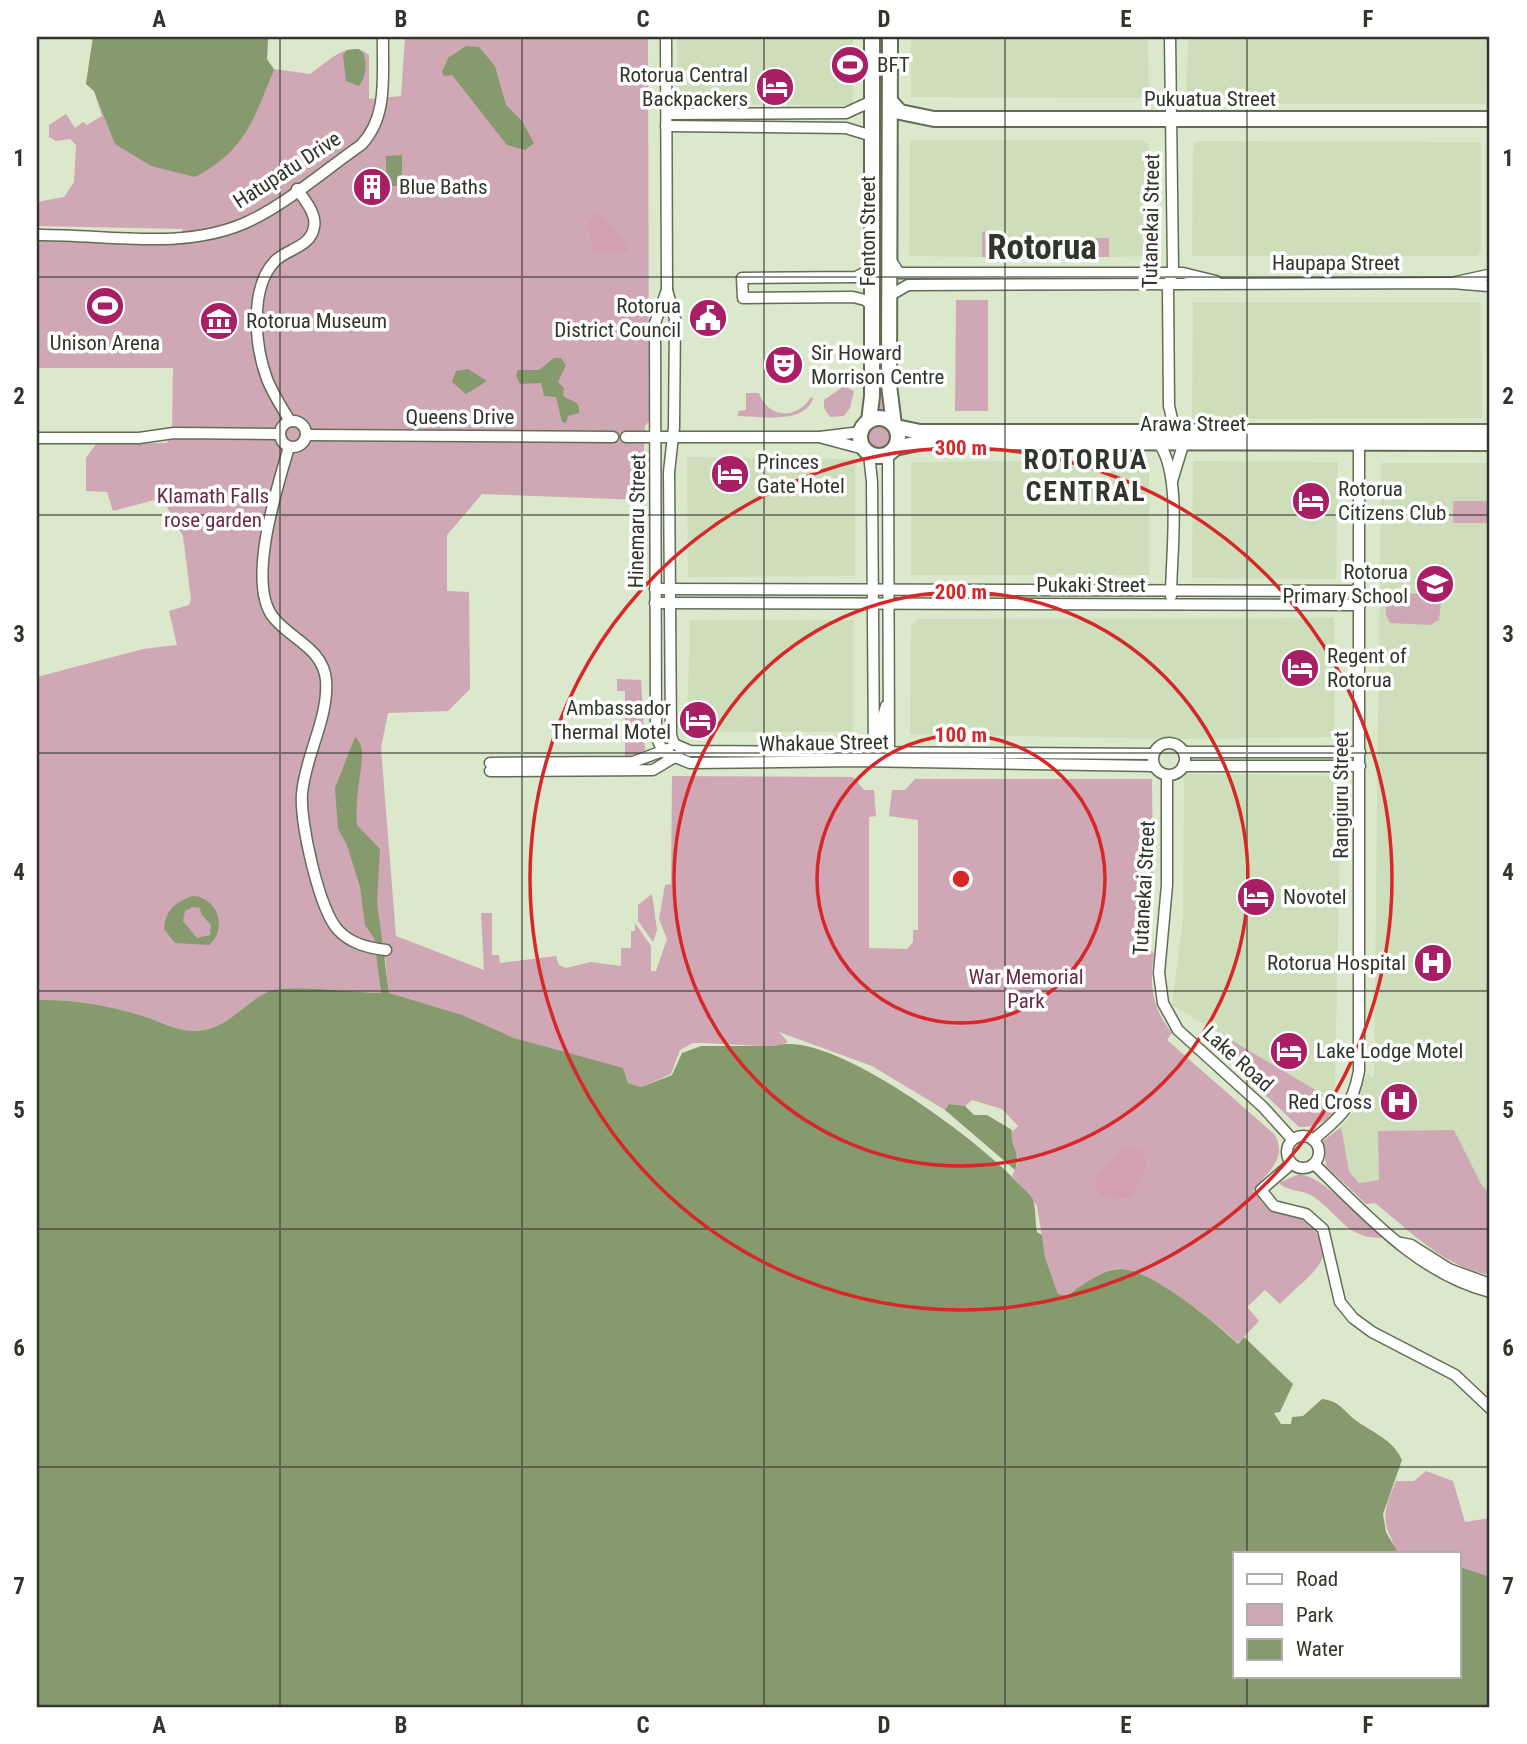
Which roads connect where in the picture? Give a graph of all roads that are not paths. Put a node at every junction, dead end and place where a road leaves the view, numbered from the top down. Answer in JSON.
{"nodes":[{"id":1,"x":383,"y":37,"type":"edge"},
{"id":2,"x":666,"y":37,"type":"edge"},
{"id":3,"x":872,"y":37,"type":"edge"},
{"id":4,"x":890,"y":37,"type":"edge"},
{"id":5,"x":1170,"y":37,"type":"edge"},
{"id":6,"x":667,"y":114,"type":"junction"},
{"id":7,"x":883,"y":117,"type":"junction"},
{"id":8,"x":1170,"y":120,"type":"junction"},
{"id":9,"x":1489,"y":120,"type":"edge"},
{"id":10,"x":666,"y":126,"type":"junction"},
{"id":11,"x":297,"y":189,"type":"junction"},
{"id":12,"x":37,"y":235,"type":"edge"},
{"id":13,"x":889,"y":257,"type":"junction"},
{"id":14,"x":870,"y":270,"type":"junction"},
{"id":15,"x":1172,"y":273,"type":"junction"},
{"id":16,"x":1489,"y":281,"type":"edge"},
{"id":17,"x":1220,"y":282,"type":"junction"},
{"id":18,"x":1169,"y":285,"type":"junction"},
{"id":19,"x":667,"y":290,"type":"junction"},
{"id":20,"x":889,"y":296,"type":"junction"},
{"id":21,"x":871,"y":305,"type":"junction"},
{"id":22,"x":1169,"y":406,"type":"junction"},
{"id":23,"x":290,"y":421,"type":"junction"},
{"id":24,"x":895,"y":426,"type":"junction"},
{"id":25,"x":865,"y":427,"type":"junction"},
{"id":26,"x":1490,"y":432,"type":"edge"},
{"id":27,"x":279,"y":434,"type":"junction"},
{"id":28,"x":306,"y":435,"type":"junction"},
{"id":29,"x":626,"y":436,"type":"dead end"},
{"id":30,"x":613,"y":437,"type":"dead end"},
{"id":31,"x":657,"y":438,"type":"junction"},
{"id":32,"x":673,"y":438,"type":"junction"},
{"id":33,"x":819,"y":438,"type":"junction"},
{"id":34,"x":37,"y":439,"type":"edge"},
{"id":35,"x":1158,"y":439,"type":"junction"},
{"id":36,"x":1183,"y":439,"type":"junction"},
{"id":37,"x":1359,"y":439,"type":"junction"},
{"id":38,"x":1490,"y":443,"type":"edge"},
{"id":39,"x":289,"y":447,"type":"junction"},
{"id":40,"x":892,"y":451,"type":"junction"},
{"id":41,"x":867,"y":452,"type":"junction"},
{"id":42,"x":1172,"y":481,"type":"junction"},
{"id":43,"x":655,"y":589,"type":"junction"},
{"id":44,"x":671,"y":589,"type":"junction"},
{"id":45,"x":872,"y":589,"type":"junction"},
{"id":46,"x":888,"y":589,"type":"junction"},
{"id":47,"x":1360,"y":591,"type":"junction"},
{"id":48,"x":1171,"y":592,"type":"junction"},
{"id":49,"x":655,"y":603,"type":"junction"},
{"id":50,"x":671,"y":603,"type":"junction"},
{"id":51,"x":872,"y":603,"type":"junction"},
{"id":52,"x":888,"y":604,"type":"junction"},
{"id":53,"x":1171,"y":604,"type":"junction"},
{"id":54,"x":1360,"y":605,"type":"junction"},
{"id":55,"x":674,"y":744,"type":"junction"},
{"id":56,"x":684,"y":750,"type":"junction"},
{"id":57,"x":663,"y":752,"type":"junction"},
{"id":58,"x":1184,"y":752,"type":"junction"},
{"id":59,"x":1360,"y":752,"type":"junction"},
{"id":60,"x":1153,"y":754,"type":"junction"},
{"id":61,"x":882,"y":756,"type":"junction"},
{"id":62,"x":675,"y":758,"type":"junction"},
{"id":63,"x":1154,"y":766,"type":"junction"},
{"id":64,"x":1183,"y":766,"type":"junction"},
{"id":65,"x":1360,"y":766,"type":"junction"},
{"id":66,"x":1167,"y":775,"type":"junction"},
{"id":67,"x":386,"y":950,"type":"dead end"},
{"id":68,"x":1163,"y":1003,"type":"joint"},
{"id":69,"x":1292,"y":1139,"type":"junction"},
{"id":70,"x":1313,"y":1140,"type":"junction"},
{"id":71,"x":1291,"y":1164,"type":"junction"},
{"id":72,"x":1314,"y":1164,"type":"junction"},
{"id":73,"x":1401,"y":1243,"type":"junction"},
{"id":74,"x":1490,"y":1284,"type":"edge"},
{"id":75,"x":1490,"y":1291,"type":"edge"},
{"id":76,"x":1490,"y":1408,"type":"edge"}],
"edges":[{"from":1,"to":11,"type":"street","name":"Hatupatu Drive"},
{"from":2,"to":6,"type":"street","name":"Hinemaru Street"},
{"from":3,"to":7,"type":"main road","name":"Fenton Street"},
{"from":4,"to":7,"type":"main road","name":"Fenton Street"},
{"from":5,"to":8,"type":"street","name":"Tutanekai Street"},
{"from":6,"to":7,"type":"street","name":"Pukuatua Street"},
{"from":6,"to":10,"type":"street","name":"Hinemaru Street"},
{"from":7,"to":8,"type":"main road","name":"Pukuatua Street"},
{"from":7,"to":10,"type":"street","name":"Pukuatua Street"},
{"from":7,"to":13,"type":"main road","name":"Fenton Street"},
{"from":7,"to":14,"type":"main road","name":"Fenton Street"},
{"from":8,"to":9,"type":"main road","name":"Pukuatua Street"},
{"from":8,"to":15,"type":"street","name":"Tutanekai Street"},
{"from":10,"to":19,"type":"street","name":"Hinemaru Street"},
{"from":11,"to":12,"type":"street","name":"Hatupatu Drive"},
{"from":11,"to":23,"type":"street"},
{"from":13,"to":15,"type":"street","name":"Haupapa Street"},
{"from":13,"to":20,"type":"main road","name":"Fenton Street"},
{"from":14,"to":21,"type":"main road","name":"Fenton Street"},
{"from":14,"to":21,"type":"street"},
{"from":15,"to":17,"type":"street","name":"Haupapa Street"},
{"from":15,"to":18,"type":"street","name":"Tutanekai Street"},
{"from":16,"to":17,"type":"street","name":"Haupapa Street"},
{"from":17,"to":18,"type":"street","name":"Haupapa Street"},
{"from":18,"to":20,"type":"street","name":"Haupapa Street"},
{"from":18,"to":22,"type":"street","name":"Tutanekai Street"},
{"from":19,"to":31,"type":"street","name":"Hinemaru Street"},
{"from":19,"to":32,"type":"street","name":"Hinemaru Street"},
{"from":20,"to":24,"type":"main road","name":"Fenton Street"},
{"from":21,"to":25,"type":"main road","name":"Fenton Street"},
{"from":22,"to":35,"type":"street","name":"Tutanekai Street"},
{"from":22,"to":36,"type":"street","name":"Tutanekai Street"},
{"from":23,"to":27,"type":"street"},
{"from":23,"to":28,"type":"street"},
{"from":24,"to":25,"type":"main road"},
{"from":24,"to":35,"type":"main road","name":"Arawa Street"},
{"from":24,"to":40,"type":"main road"},
{"from":25,"to":33,"type":"street"},
{"from":25,"to":41,"type":"main road"},
{"from":26,"to":37,"type":"main road","name":"Arawa Street"},
{"from":27,"to":34,"type":"street"},
{"from":27,"to":39,"type":"street"},
{"from":28,"to":30,"type":"street","name":"Queens Drive"},
{"from":28,"to":39,"type":"street"},
{"from":29,"to":31,"type":"street"},
{"from":31,"to":32,"type":"street"},
{"from":31,"to":43,"type":"street","name":"Hinemaru Street"},
{"from":32,"to":33,"type":"street"},
{"from":32,"to":44,"type":"street","name":"Hinemaru Street"},
{"from":33,"to":41,"type":"street"},
{"from":35,"to":36,"type":"main road","name":"Arawa Street"},
{"from":35,"to":40,"type":"main road","name":"Arawa Street"},
{"from":35,"to":42,"type":"street"},
{"from":36,"to":37,"type":"main road","name":"Arawa Street"},
{"from":36,"to":42,"type":"street"},
{"from":37,"to":38,"type":"main road","name":"Arawa Street"},
{"from":37,"to":47,"type":"street","name":"Rangiuru Street"},
{"from":39,"to":67,"type":"street"},
{"from":40,"to":41,"type":"main road"},
{"from":40,"to":46,"type":"street"},
{"from":41,"to":45,"type":"street"},
{"from":42,"to":48,"type":"street"},
{"from":43,"to":44,"type":"street","name":"Pukaki Street"},
{"from":43,"to":49,"type":"street","name":"Hinemaru Street"},
{"from":44,"to":45,"type":"street","name":"Pukaki Street"},
{"from":44,"to":50,"type":"street","name":"Hinemaru Street"},
{"from":45,"to":46,"type":"street","name":"Pukaki Street"},
{"from":45,"to":51,"type":"street"},
{"from":46,"to":48,"type":"street","name":"Pukaki Street"},
{"from":46,"to":52,"type":"street"},
{"from":47,"to":48,"type":"street","name":"Pukaki Street"},
{"from":47,"to":54,"type":"street","name":"Rangiuru Street"},
{"from":48,"to":53,"type":"street"},
{"from":49,"to":50,"type":"street","name":"Pukaki Street"},
{"from":49,"to":57,"type":"street","name":"Hinemaru Street"},
{"from":50,"to":51,"type":"street","name":"Pukaki Street"},
{"from":50,"to":55,"type":"street","name":"Hinemaru Street"},
{"from":51,"to":52,"type":"street","name":"Pukaki Street"},
{"from":51,"to":61,"type":"street"},
{"from":52,"to":53,"type":"street","name":"Pukaki Street"},
{"from":52,"to":61,"type":"street"},
{"from":53,"to":54,"type":"street","name":"Pukaki Street"},
{"from":54,"to":59,"type":"street","name":"Rangiuru Street"},
{"from":55,"to":56,"type":"street"},
{"from":55,"to":57,"type":"street"},
{"from":56,"to":61,"type":"street","name":"Whakaue Street"},
{"from":56,"to":62,"type":"street"},
{"from":57,"to":62,"type":"street","name":"Whakaue Street"},
{"from":57,"to":62,"type":"street"},
{"from":58,"to":59,"type":"street"},
{"from":58,"to":60,"type":"street"},
{"from":58,"to":64,"type":"street"},
{"from":59,"to":65,"type":"street","name":"Rangiuru Street"},
{"from":60,"to":61,"type":"street","name":"Whakaue Street"},
{"from":60,"to":63,"type":"street"},
{"from":61,"to":62,"type":"street","name":"Whakaue Street"},
{"from":61,"to":63,"type":"street","name":"Whakaue Street"},
{"from":63,"to":66,"type":"street"},
{"from":64,"to":65,"type":"street"},
{"from":64,"to":66,"type":"street"},
{"from":65,"to":70,"type":"street","name":"Rangiuru Street"},
{"from":66,"to":68,"type":"street","name":"Tutanekai Street"},
{"from":68,"to":69,"type":"street","name":"Lake Road"},
{"from":69,"to":70,"type":"street"},
{"from":69,"to":71,"type":"street"},
{"from":70,"to":72,"type":"street"},
{"from":71,"to":72,"type":"street"},
{"from":71,"to":76,"type":"street"},
{"from":72,"to":73,"type":"street"},
{"from":73,"to":74,"type":"street"},
{"from":73,"to":75,"type":"street"}]}
